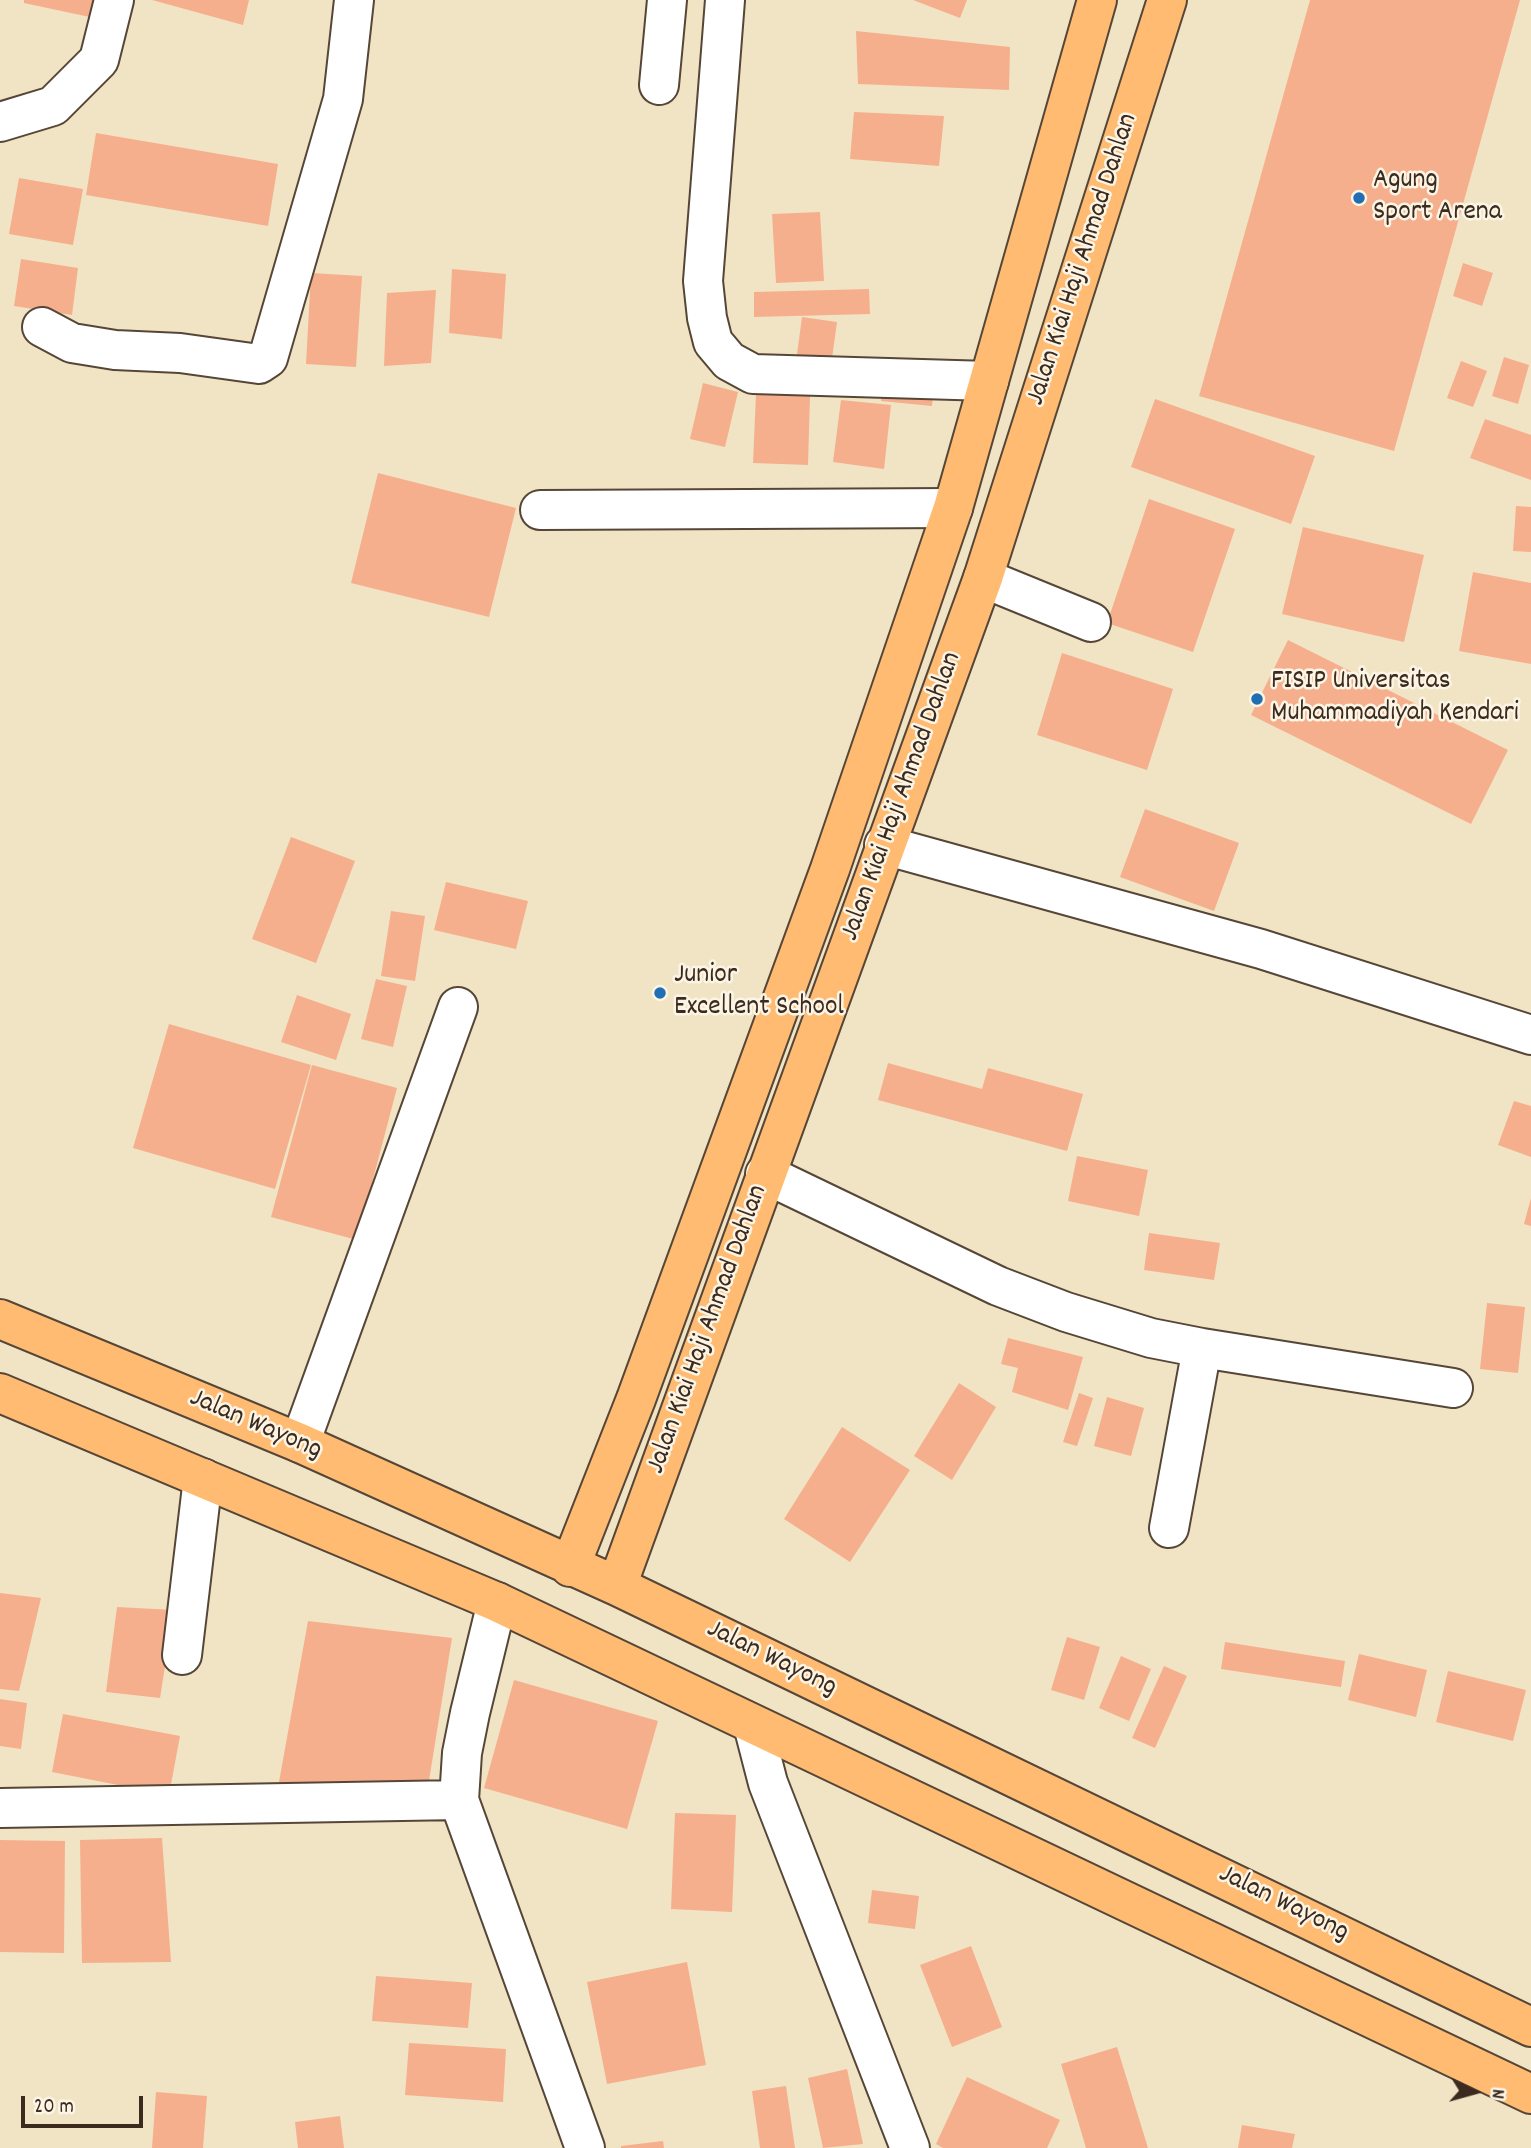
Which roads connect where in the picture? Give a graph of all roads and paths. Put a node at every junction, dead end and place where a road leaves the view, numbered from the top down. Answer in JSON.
{"nodes":[{"id":1,"x":114,"y":0,"type":"edge"},
{"id":2,"x":354,"y":0,"type":"edge"},
{"id":3,"x":667,"y":0,"type":"edge"},
{"id":4,"x":725,"y":0,"type":"edge"},
{"id":5,"x":1097,"y":0,"type":"edge"},
{"id":6,"x":1167,"y":0,"type":"edge"},
{"id":7,"x":659,"y":85,"type":"dead end"},
{"id":8,"x":0,"y":122,"type":"edge"},
{"id":9,"x":41,"y":327,"type":"dead end"},
{"id":10,"x":989,"y":381,"type":"junction"},
{"id":11,"x":953,"y":508,"type":"junction"},
{"id":12,"x":540,"y":510,"type":"dead end"},
{"id":13,"x":983,"y":579,"type":"junction"},
{"id":14,"x":1091,"y":622,"type":"dead end"},
{"id":15,"x":884,"y":845,"type":"junction"},
{"id":16,"x":458,"y":1007,"type":"dead end"},
{"id":17,"x":1531,"y":1035,"type":"edge"},
{"id":18,"x":765,"y":1174,"type":"junction"},
{"id":19,"x":0,"y":1319,"type":"edge"},
{"id":20,"x":1202,"y":1348,"type":"junction"},
{"id":21,"x":1453,"y":1388,"type":"dead end"},
{"id":22,"x":0,"y":1393,"type":"edge"},
{"id":23,"x":300,"y":1443,"type":"junction"},
{"id":24,"x":203,"y":1478,"type":"junction"},
{"id":25,"x":1169,"y":1528,"type":"dead end"},
{"id":26,"x":576,"y":1551,"type":"junction"},
{"id":27,"x":623,"y":1570,"type":"junction"},
{"id":28,"x":497,"y":1602,"type":"junction"},
{"id":29,"x":182,"y":1655,"type":"dead end"},
{"id":30,"x":753,"y":1725,"type":"junction"},
{"id":31,"x":458,"y":1800,"type":"junction"},
{"id":32,"x":0,"y":1808,"type":"edge"},
{"id":33,"x":1531,"y":2026,"type":"edge"},
{"id":34,"x":1531,"y":2094,"type":"edge"},
{"id":35,"x":585,"y":2148,"type":"edge"},
{"id":36,"x":909,"y":2148,"type":"edge"}],
"edges":[{"from":1,"to":8,"type":"street"},
{"from":2,"to":9,"type":"street"},
{"from":3,"to":7,"type":"street"},
{"from":4,"to":10,"type":"street"},
{"from":5,"to":10,"type":"main road","name":"Jalan Kiai Haji Ahmad Dahlan"},
{"from":6,"to":13,"type":"main road","name":"Jalan Kiai Haji Ahmad Dahlan"},
{"from":10,"to":11,"type":"main road","name":"Jalan Kiai Haji Ahmad Dahlan"},
{"from":11,"to":12,"type":"street"},
{"from":11,"to":26,"type":"main road","name":"Jalan Kiai Haji Ahmad Dahlan"},
{"from":13,"to":14,"type":"street"},
{"from":13,"to":15,"type":"main road","name":"Jalan Kiai Haji Ahmad Dahlan"},
{"from":15,"to":17,"type":"street"},
{"from":15,"to":18,"type":"main road","name":"Jalan Kiai Haji Ahmad Dahlan"},
{"from":16,"to":23,"type":"street"},
{"from":18,"to":20,"type":"street"},
{"from":18,"to":27,"type":"main road","name":"Jalan Kiai Haji Ahmad Dahlan"},
{"from":19,"to":23,"type":"main road","name":"Jalan Wayong"},
{"from":20,"to":21,"type":"street"},
{"from":20,"to":25,"type":"street"},
{"from":22,"to":24,"type":"main road"},
{"from":23,"to":26,"type":"main road","name":"Jalan Wayong"},
{"from":24,"to":28,"type":"main road"},
{"from":24,"to":29,"type":"street"},
{"from":26,"to":27,"type":"main road","name":"Jalan Wayong"},
{"from":27,"to":33,"type":"main road","name":"Jalan Wayong"},
{"from":28,"to":30,"type":"main road"},
{"from":28,"to":31,"type":"street"},
{"from":30,"to":34,"type":"main road"},
{"from":30,"to":36,"type":"street"},
{"from":31,"to":32,"type":"street"},
{"from":31,"to":35,"type":"street"}]}
